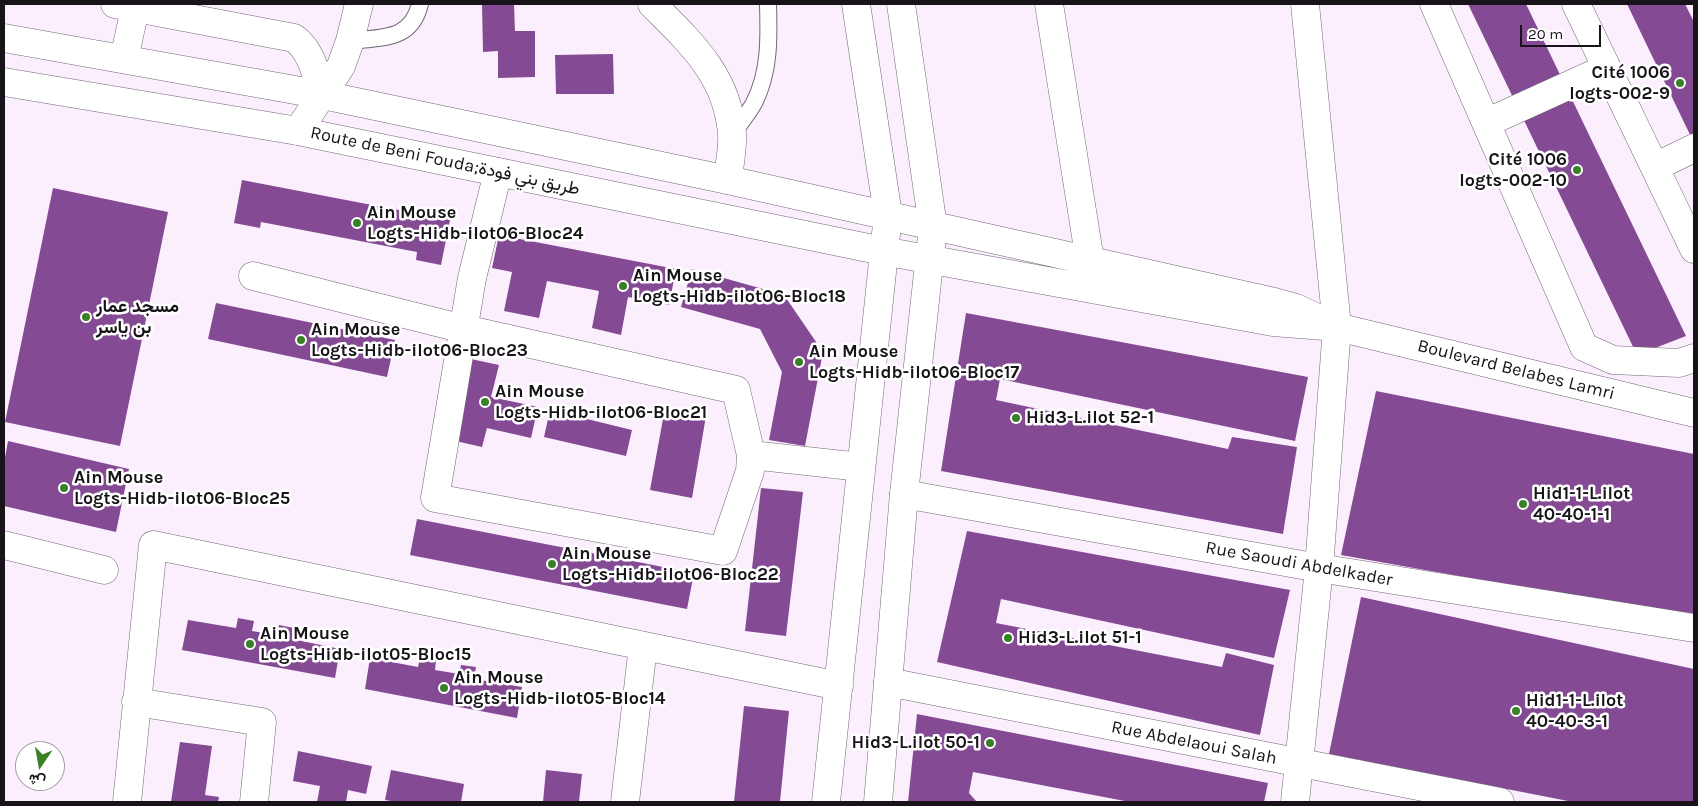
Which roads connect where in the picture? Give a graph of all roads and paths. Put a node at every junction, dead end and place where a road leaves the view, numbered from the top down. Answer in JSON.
{"nodes":[{"id":1,"x":359,"y":4,"type":"edge"},
{"id":2,"x":420,"y":4,"type":"edge"},
{"id":3,"x":652,"y":4,"type":"edge"},
{"id":4,"x":768,"y":4,"type":"edge"},
{"id":5,"x":856,"y":4,"type":"edge"},
{"id":6,"x":901,"y":4,"type":"edge"},
{"id":7,"x":1049,"y":4,"type":"edge"},
{"id":8,"x":1305,"y":4,"type":"edge"},
{"id":9,"x":1434,"y":4,"type":"edge"},
{"id":10,"x":1576,"y":4,"type":"edge"},
{"id":11,"x":128,"y":5,"type":"edge"},
{"id":12,"x":4,"y":38,"type":"edge"},
{"id":13,"x":350,"y":41,"type":"junction"},
{"id":14,"x":124,"y":59,"type":"junction"},
{"id":15,"x":1607,"y":68,"type":"junction"},
{"id":16,"x":4,"y":82,"type":"edge"},
{"id":17,"x":323,"y":95,"type":"junction"},
{"id":18,"x":1486,"y":123,"type":"junction"},
{"id":19,"x":298,"y":131,"type":"junction"},
{"id":20,"x":732,"y":136,"type":"junction"},
{"id":21,"x":1694,"y":148,"type":"edge"},
{"id":22,"x":1655,"y":167,"type":"junction"},
{"id":23,"x":498,"y":172,"type":"junction"},
{"id":24,"x":728,"y":180,"type":"junction"},
{"id":25,"x":888,"y":215,"type":"junction"},
{"id":26,"x":933,"y":227,"type":"junction"},
{"id":27,"x":1694,"y":249,"type":"edge"},
{"id":28,"x":883,"y":251,"type":"junction"},
{"id":29,"x":930,"y":259,"type":"junction"},
{"id":30,"x":1090,"y":261,"type":"junction"},
{"id":31,"x":253,"y":276,"type":"dead end"},
{"id":32,"x":1337,"y":326,"type":"junction"},
{"id":33,"x":464,"y":329,"type":"junction"},
{"id":34,"x":1694,"y":358,"type":"edge"},
{"id":35,"x":1694,"y":413,"type":"edge"},
{"id":36,"x":751,"y":455,"type":"junction"},
{"id":37,"x":862,"y":467,"type":"junction"},
{"id":38,"x":904,"y":494,"type":"junction"},
{"id":39,"x":4,"y":545,"type":"edge"},
{"id":40,"x":1319,"y":568,"type":"junction"},
{"id":41,"x":104,"y":570,"type":"dead end"},
{"id":42,"x":1694,"y":628,"type":"edge"},
{"id":43,"x":642,"y":646,"type":"junction"},
{"id":44,"x":888,"y":682,"type":"junction"},
{"id":45,"x":839,"y":686,"type":"junction"},
{"id":46,"x":136,"y":702,"type":"junction"},
{"id":47,"x":1300,"y":764,"type":"junction"},
{"id":48,"x":127,"y":802,"type":"edge"},
{"id":49,"x":254,"y":802,"type":"edge"},
{"id":50,"x":625,"y":802,"type":"edge"},
{"id":51,"x":826,"y":802,"type":"edge"},
{"id":52,"x":878,"y":802,"type":"edge"},
{"id":53,"x":1295,"y":802,"type":"edge"},
{"id":54,"x":1500,"y":802,"type":"edge"}],
"edges":[{"from":1,"to":13,"type":"street"},
{"from":2,"to":13,"type":"lane"},
{"from":3,"to":20,"type":"street"},
{"from":4,"to":20,"type":"lane"},
{"from":5,"to":25,"type":"street"},
{"from":6,"to":26,"type":"street"},
{"from":7,"to":30,"type":"street"},
{"from":8,"to":32,"type":"street"},
{"from":9,"to":18,"type":"street"},
{"from":10,"to":15,"type":"street"},
{"from":11,"to":14,"type":"street"},
{"from":11,"to":17,"type":"street"},
{"from":12,"to":14,"type":"street"},
{"from":13,"to":17,"type":"street"},
{"from":14,"to":17,"type":"street"},
{"from":15,"to":18,"type":"street"},
{"from":15,"to":22,"type":"street"},
{"from":16,"to":19,"type":"street","name":"Route de Beni Fouda;طريق بني فودة"},
{"from":17,"to":19,"type":"street"},
{"from":17,"to":24,"type":"street"},
{"from":18,"to":34,"type":"street"},
{"from":19,"to":23,"type":"street","name":"Route de Beni Fouda;طريق بني فودة"},
{"from":20,"to":24,"type":"street"},
{"from":21,"to":22,"type":"street"},
{"from":22,"to":27,"type":"street"},
{"from":23,"to":28,"type":"street","name":"Route de Beni Fouda;طريق بني فودة"},
{"from":23,"to":33,"type":"street"},
{"from":24,"to":25,"type":"street"},
{"from":25,"to":26,"type":"street"},
{"from":25,"to":28,"type":"street"},
{"from":26,"to":29,"type":"street"},
{"from":26,"to":30,"type":"street"},
{"from":28,"to":29,"type":"street","name":"Route de Beni Fouda;طريق بني فودة"},
{"from":28,"to":37,"type":"street"},
{"from":29,"to":32,"type":"street","name":"Route de Beni Fouda;طريق بني فودة"},
{"from":29,"to":38,"type":"street"},
{"from":30,"to":32,"type":"street"},
{"from":31,"to":33,"type":"street"},
{"from":32,"to":35,"type":"street","name":"Boulevard Belabes Lamri"},
{"from":32,"to":40,"type":"street"},
{"from":33,"to":36,"type":"street"},
{"from":33,"to":36,"type":"street"},
{"from":36,"to":37,"type":"street"},
{"from":37,"to":45,"type":"street"},
{"from":38,"to":40,"type":"street","name":"Rue Saoudi Abdelkader"},
{"from":38,"to":44,"type":"street"},
{"from":39,"to":41,"type":"street"},
{"from":40,"to":42,"type":"street","name":"Rue Saoudi Abdelkader"},
{"from":40,"to":47,"type":"street"},
{"from":43,"to":45,"type":"street"},
{"from":43,"to":46,"type":"street"},
{"from":43,"to":50,"type":"street"},
{"from":44,"to":47,"type":"street","name":"Rue Abdelaoui Salah"},
{"from":44,"to":52,"type":"street"},
{"from":45,"to":51,"type":"street"},
{"from":46,"to":48,"type":"street"},
{"from":46,"to":49,"type":"street"},
{"from":47,"to":53,"type":"street"},
{"from":47,"to":54,"type":"street","name":"Rue Abdelaoui Salah"}]}
